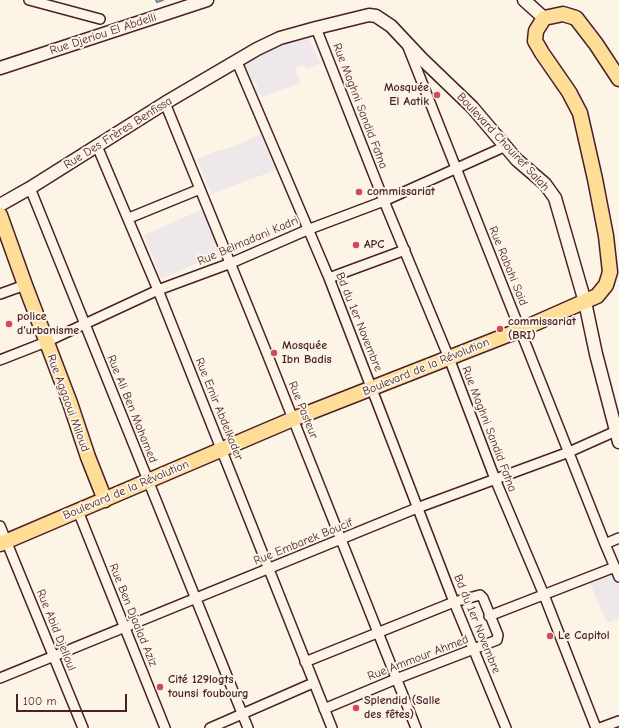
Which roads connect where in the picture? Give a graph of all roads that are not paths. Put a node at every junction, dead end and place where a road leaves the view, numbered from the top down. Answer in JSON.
{"nodes":[{"id":1,"x":29,"y":0,"type":"edge"},
{"id":2,"x":207,"y":0,"type":"edge"},
{"id":3,"x":524,"y":0,"type":"edge"},
{"id":4,"x":544,"y":18,"type":"junction"},
{"id":5,"x":100,"y":19,"type":"dead end"},
{"id":6,"x":316,"y":28,"type":"junction"},
{"id":7,"x":406,"y":42,"type":"junction"},
{"id":8,"x":237,"y":62,"type":"junction"},
{"id":9,"x":0,"y":68,"type":"edge"},
{"id":10,"x":619,"y":79,"type":"edge"},
{"id":11,"x":165,"y":103,"type":"junction"},
{"id":12,"x":97,"y":146,"type":"junction"},
{"id":13,"x":506,"y":146,"type":"junction"},
{"id":14,"x":456,"y":168,"type":"junction"},
{"id":15,"x":30,"y":188,"type":"junction"},
{"id":16,"x":200,"y":189,"type":"junction"},
{"id":17,"x":384,"y":201,"type":"junction"},
{"id":18,"x":0,"y":205,"type":"edge"},
{"id":19,"x":0,"y":215,"type":"edge"},
{"id":20,"x":129,"y":218,"type":"junction"},
{"id":21,"x":307,"y":230,"type":"junction"},
{"id":22,"x":405,"y":250,"type":"junction"},
{"id":23,"x":231,"y":263,"type":"junction"},
{"id":24,"x":329,"y":278,"type":"junction"},
{"id":25,"x":25,"y":285,"type":"junction"},
{"id":26,"x":158,"y":290,"type":"junction"},
{"id":27,"x":0,"y":294,"type":"edge"},
{"id":28,"x":585,"y":302,"type":"junction"},
{"id":29,"x":85,"y":324,"type":"junction"},
{"id":30,"x":520,"y":330,"type":"junction"},
{"id":31,"x":46,"y":342,"type":"junction"},
{"id":32,"x":449,"y":358,"type":"junction"},
{"id":33,"x":0,"y":360,"type":"edge"},
{"id":34,"x":372,"y":386,"type":"junction"},
{"id":35,"x":293,"y":419,"type":"junction"},
{"id":36,"x":617,"y":436,"type":"edge"},
{"id":37,"x":222,"y":449,"type":"junction"},
{"id":38,"x":569,"y":452,"type":"junction"},
{"id":39,"x":495,"y":480,"type":"junction"},
{"id":40,"x":148,"y":481,"type":"junction"},
{"id":41,"x":105,"y":500,"type":"junction"},
{"id":42,"x":417,"y":508,"type":"junction"},
{"id":43,"x":78,"y":511,"type":"junction"},
{"id":44,"x":0,"y":526,"type":"edge"},
{"id":45,"x":619,"y":538,"type":"edge"},
{"id":46,"x":342,"y":540,"type":"junction"},
{"id":47,"x":3,"y":543,"type":"edge"},
{"id":48,"x":605,"y":544,"type":"junction"},
{"id":49,"x":615,"y":567,"type":"junction"},
{"id":50,"x":268,"y":569,"type":"junction"},
{"id":51,"x":619,"y":577,"type":"edge"},
{"id":52,"x":544,"y":595,"type":"junction"},
{"id":53,"x":195,"y":599,"type":"junction"},
{"id":54,"x":454,"y":602,"type":"junction"},
{"id":55,"x":489,"y":616,"type":"junction"},
{"id":56,"x":125,"y":628,"type":"junction"},
{"id":57,"x":379,"y":633,"type":"junction"},
{"id":58,"x":474,"y":649,"type":"junction"},
{"id":59,"x":55,"y":656,"type":"junction"},
{"id":60,"x":305,"y":662,"type":"junction"},
{"id":61,"x":0,"y":678,"type":"edge"},
{"id":62,"x":396,"y":678,"type":"junction"},
{"id":63,"x":313,"y":683,"type":"junction"},
{"id":64,"x":324,"y":709,"type":"junction"},
{"id":65,"x":242,"y":715,"type":"junction"},
{"id":66,"x":619,"y":721,"type":"edge"},
{"id":67,"x":83,"y":728,"type":"edge"},
{"id":68,"x":165,"y":728,"type":"edge"},
{"id":69,"x":210,"y":728,"type":"edge"},
{"id":70,"x":248,"y":728,"type":"edge"},
{"id":71,"x":332,"y":728,"type":"edge"},
{"id":72,"x":416,"y":728,"type":"edge"},
{"id":73,"x":506,"y":728,"type":"edge"},
{"id":74,"x":596,"y":728,"type":"edge"},
{"id":75,"x":600,"y":728,"type":"edge"}],
"edges":[{"from":1,"to":5,"type":"street"},
{"from":2,"to":9,"type":"main road","name":"Rue Djeriou El Abdelli"},
{"from":3,"to":4,"type":"main road"},
{"from":4,"to":10,"type":"main road"},
{"from":4,"to":28,"type":"main road","name":"Boulevard de la Révolution"},
{"from":6,"to":7,"type":"main road","name":"Boulevard Chouiref Salah"},
{"from":6,"to":8,"type":"main road","name":"Boulevard Chouiref Salah"},
{"from":6,"to":17,"type":"street","name":"Rue Maghni Sandid Fatna"},
{"from":7,"to":13,"type":"main road","name":"Boulevard Chouiref Salah"},
{"from":7,"to":14,"type":"street","name":"Rue Rabahi Said"},
{"from":8,"to":11,"type":"main road","name":"Rue Des Frères Benfissa"},
{"from":8,"to":21,"type":"street","name":"Bd du 1er Novembre"},
{"from":11,"to":12,"type":"main road","name":"Rue Des Frères Benfissa"},
{"from":11,"to":16,"type":"street","name":"Rue Pasteur"},
{"from":12,"to":15,"type":"main road","name":"Rue Des Frères Benfissa"},
{"from":12,"to":20,"type":"street","name":"Rue Emir Abdelkader"},
{"from":13,"to":14,"type":"street","name":"Rue Belmadani Kadri"},
{"from":13,"to":28,"type":"main road","name":"Boulevard Chouiref Salah"},
{"from":14,"to":17,"type":"street","name":"Rue Belmadani Kadri"},
{"from":14,"to":30,"type":"street","name":"Rue Rabahi Said"},
{"from":15,"to":18,"type":"main road","name":"Rue Des Frères Benfissa"},
{"from":15,"to":29,"type":"street","name":"Rue Ali Ben Mohamed"},
{"from":16,"to":20,"type":"street"},
{"from":16,"to":23,"type":"street","name":"Rue Pasteur"},
{"from":17,"to":21,"type":"street","name":"Rue Belmadani Kadri"},
{"from":17,"to":22,"type":"street","name":"Rue Maghni Sandid Fatna"},
{"from":19,"to":25,"type":"main road","name":"Rue Aggaoui Miloud"},
{"from":20,"to":26,"type":"street","name":"Rue Emir Abdelkader"},
{"from":21,"to":23,"type":"street","name":"Rue Belmadani Kadri"},
{"from":21,"to":24,"type":"street","name":"Bd du 1er Novembre"},
{"from":22,"to":24,"type":"street"},
{"from":22,"to":32,"type":"street","name":"Rue Maghni Sandid Fatna"},
{"from":23,"to":26,"type":"street","name":"Rue Belmadani Kadri"},
{"from":23,"to":35,"type":"street","name":"Rue Pasteur"},
{"from":24,"to":34,"type":"street","name":"Bd du 1er Novembre"},
{"from":25,"to":27,"type":"street"},
{"from":25,"to":31,"type":"main road","name":"Rue Aggaoui Miloud"},
{"from":26,"to":29,"type":"street","name":"Rue Belmadani Kadri"},
{"from":26,"to":37,"type":"street","name":"Rue Emir Abdelkader"},
{"from":28,"to":30,"type":"main road","name":"Boulevard de la Révolution"},
{"from":28,"to":36,"type":"main road","name":"Boulevard Chouiref Salah"},
{"from":29,"to":31,"type":"street","name":"Rue Belmadani Kadri"},
{"from":29,"to":40,"type":"street","name":"Rue Ali Ben Mohamed"},
{"from":30,"to":32,"type":"main road","name":"Boulevard de la Révolution"},
{"from":30,"to":38,"type":"street","name":"Rue Rabahi Said"},
{"from":31,"to":33,"type":"street","name":"Rue Belmadani Kadri"},
{"from":31,"to":41,"type":"main road","name":"Rue Aggaoui Miloud"},
{"from":32,"to":34,"type":"main road","name":"Boulevard de la Révolution"},
{"from":32,"to":39,"type":"street","name":"Rue Maghni Sandid Fatna"},
{"from":34,"to":35,"type":"main road","name":"Boulevard de la Révolution"},
{"from":34,"to":42,"type":"street","name":"Bd du 1er Novembre"},
{"from":35,"to":37,"type":"main road","name":"Boulevard de la Révolution"},
{"from":35,"to":46,"type":"street","name":"Rue Pasteur"},
{"from":36,"to":38,"type":"street","name":"Rue Embarek Boucif"},
{"from":37,"to":40,"type":"main road","name":"Boulevard de la Révolution"},
{"from":37,"to":50,"type":"street","name":"Rue Emir Abdelkader"},
{"from":38,"to":39,"type":"street","name":"Rue Embarek Boucif"},
{"from":38,"to":48,"type":"street","name":"Rue Rabahi Said"},
{"from":39,"to":42,"type":"street","name":"Rue Embarek Boucif"},
{"from":39,"to":52,"type":"street","name":"Rue Maghni Sandid Fatna"},
{"from":40,"to":41,"type":"main road","name":"Boulevard de la Révolution"},
{"from":40,"to":53,"type":"street","name":"Rue Ali Ben Mohamed"},
{"from":41,"to":43,"type":"main road","name":"Boulevard de la Révolution"},
{"from":42,"to":46,"type":"street","name":"Rue Embarek Boucif"},
{"from":42,"to":54,"type":"street","name":"Bd du 1er Novembre"},
{"from":43,"to":47,"type":"main road","name":"Boulevard de la Révolution"},
{"from":43,"to":56,"type":"street","name":"Rue Ben Djaalad Aziz"},
{"from":44,"to":47,"type":"street","name":"Rue Abid Djelloul"},
{"from":45,"to":48,"type":"street"},
{"from":46,"to":50,"type":"street","name":"Rue Embarek Boucif"},
{"from":46,"to":57,"type":"street","name":"Rue Pasteur"},
{"from":47,"to":59,"type":"street","name":"Rue Abid Djelloul"},
{"from":48,"to":49,"type":"street","name":"Rue Rabahi Said"},
{"from":49,"to":51,"type":"street"},
{"from":49,"to":52,"type":"street"},
{"from":50,"to":53,"type":"street","name":"Rue Embarek Boucif"},
{"from":50,"to":60,"type":"street","name":"Rue Emir Abdelkader"},
{"from":52,"to":55,"type":"street"},
{"from":52,"to":74,"type":"street","name":"Rue Maghni Sandid Fatna"},
{"from":53,"to":56,"type":"street","name":"Rue Embarek Boucif"},
{"from":53,"to":65,"type":"street","name":"Rue Ali Ben Mohamed"},
{"from":54,"to":55,"type":"street","name":"Rue Ammour Ahmed"},
{"from":54,"to":57,"type":"street","name":"Rue Ammour Ahmed"},
{"from":54,"to":58,"type":"street","name":"Bd du 1er Novembre"},
{"from":55,"to":58,"type":"street","name":"Rue Ammour Ahmed"},
{"from":56,"to":59,"type":"street","name":"Rue Embarek Boucif"},
{"from":56,"to":68,"type":"street","name":"Rue Ben Djaalad Aziz"},
{"from":57,"to":60,"type":"street","name":"Rue Ammour Ahmed"},
{"from":57,"to":62,"type":"street","name":"Rue Pasteur"},
{"from":58,"to":62,"type":"street","name":"Rue Ammour Ahmed"},
{"from":58,"to":73,"type":"street","name":"Bd du 1er Novembre"},
{"from":59,"to":61,"type":"street","name":"Rue Embarek Boucif"},
{"from":59,"to":67,"type":"street","name":"Rue Abid Djelloul"},
{"from":60,"to":63,"type":"street","name":"Rue Emir Abdelkader"},
{"from":62,"to":64,"type":"street","name":"Rue Ammour Ahmed"},
{"from":62,"to":72,"type":"street","name":"Rue Pasteur"},
{"from":63,"to":64,"type":"street","name":"Rue Emir Abdelkader"},
{"from":63,"to":65,"type":"street"},
{"from":64,"to":71,"type":"street","name":"Rue Emir Abdelkader"},
{"from":65,"to":69,"type":"street"},
{"from":65,"to":70,"type":"street","name":"Rue Ali Ben Mohamed"},
{"from":66,"to":75,"type":"street"}]}
